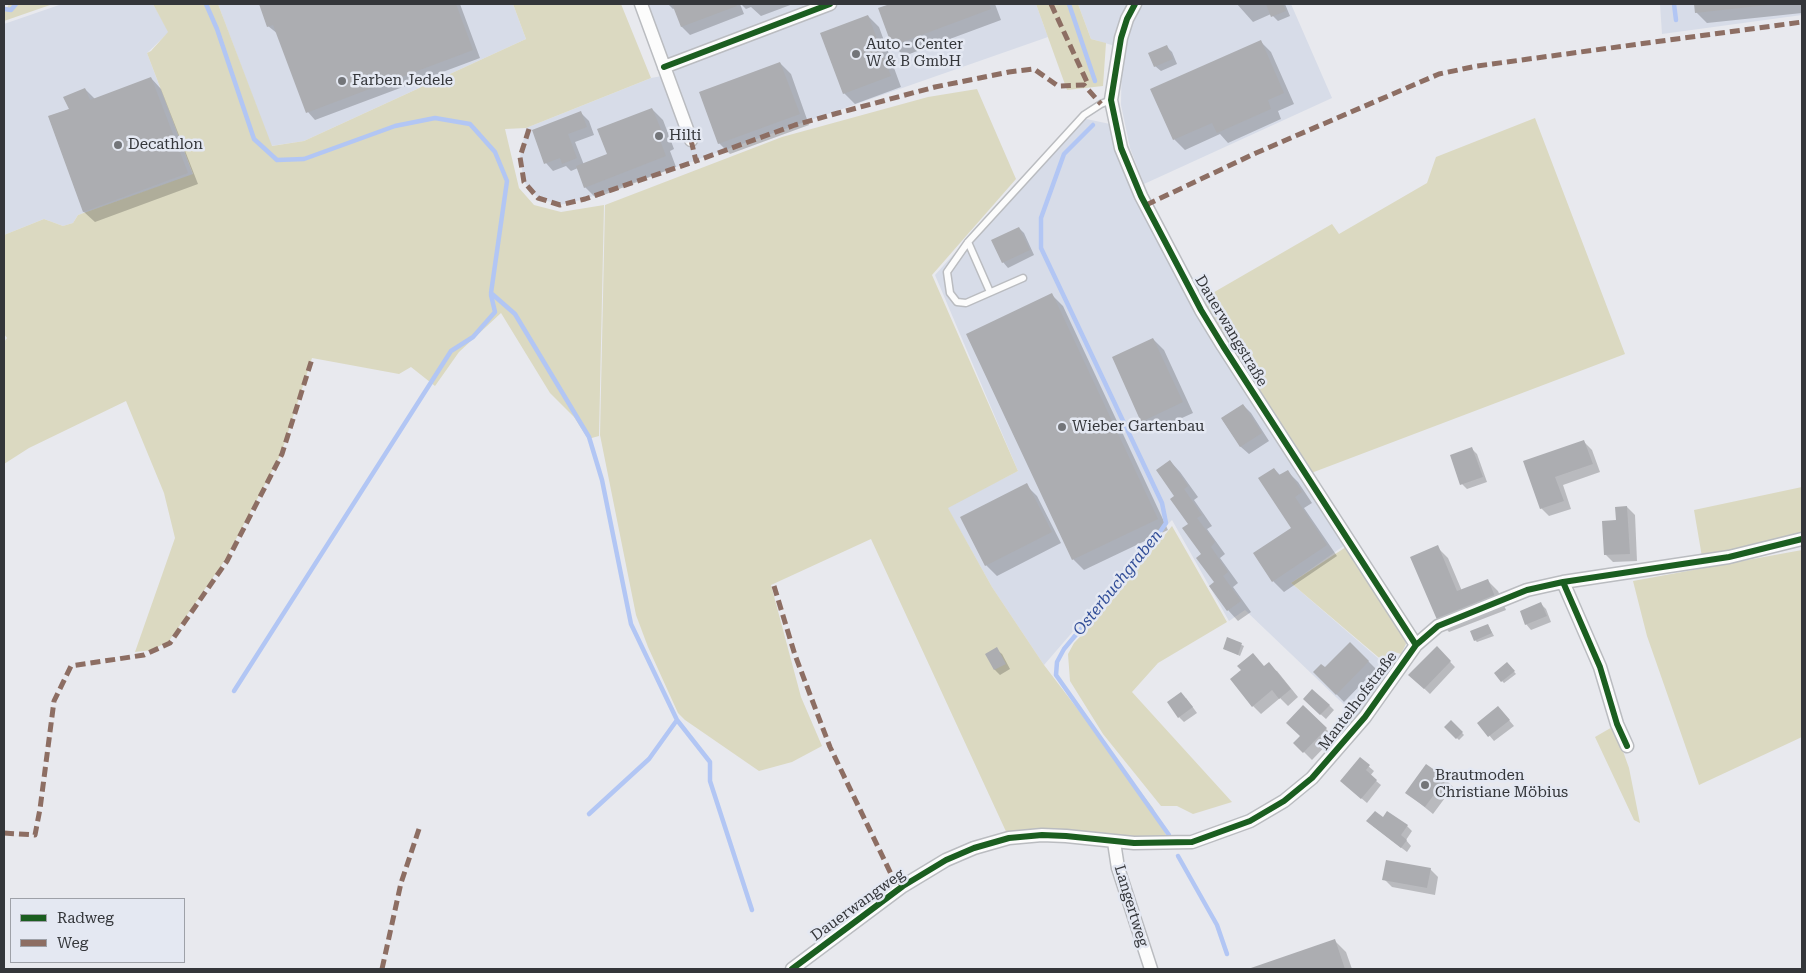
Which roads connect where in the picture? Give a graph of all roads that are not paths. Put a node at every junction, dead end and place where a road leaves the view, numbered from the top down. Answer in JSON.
{"nodes":[{"id":1,"x":641,"y":4,"type":"edge"},
{"id":2,"x":830,"y":4,"type":"edge"},
{"id":3,"x":1135,"y":4,"type":"edge"},
{"id":4,"x":664,"y":66,"type":"junction"},
{"id":5,"x":1111,"y":100,"type":"junction"},
{"id":6,"x":691,"y":140,"type":"dead end"},
{"id":7,"x":968,"y":242,"type":"junction"},
{"id":8,"x":1022,"y":278,"type":"dead end"},
{"id":9,"x":990,"y":292,"type":"junction"},
{"id":10,"x":1802,"y":540,"type":"edge"},
{"id":11,"x":1563,"y":582,"type":"junction"},
{"id":12,"x":1416,"y":644,"type":"junction"},
{"id":13,"x":1627,"y":746,"type":"dead end"},
{"id":14,"x":1114,"y":842,"type":"junction"},
{"id":15,"x":792,"y":969,"type":"edge"},
{"id":16,"x":1151,"y":969,"type":"edge"}],
"edges":[{"from":1,"to":4,"type":"street"},
{"from":2,"to":4,"type":"street"},
{"from":3,"to":5,"type":"street","name":"Dauerwangstraße"},
{"from":4,"to":6,"type":"street"},
{"from":5,"to":7,"type":"lane"},
{"from":5,"to":12,"type":"street","name":"Dauerwangstraße"},
{"from":7,"to":9,"type":"lane"},
{"from":7,"to":9,"type":"lane"},
{"from":8,"to":9,"type":"lane"},
{"from":10,"to":11,"type":"street","name":"Mantelhofstraße"},
{"from":11,"to":12,"type":"street","name":"Mantelhofstraße"},
{"from":11,"to":13,"type":"street"},
{"from":12,"to":14,"type":"street","name":"Mantelhofstraße"},
{"from":14,"to":15,"type":"street","name":"Dauerwangweg"},
{"from":14,"to":16,"type":"street","name":"Langertweg"}]}
